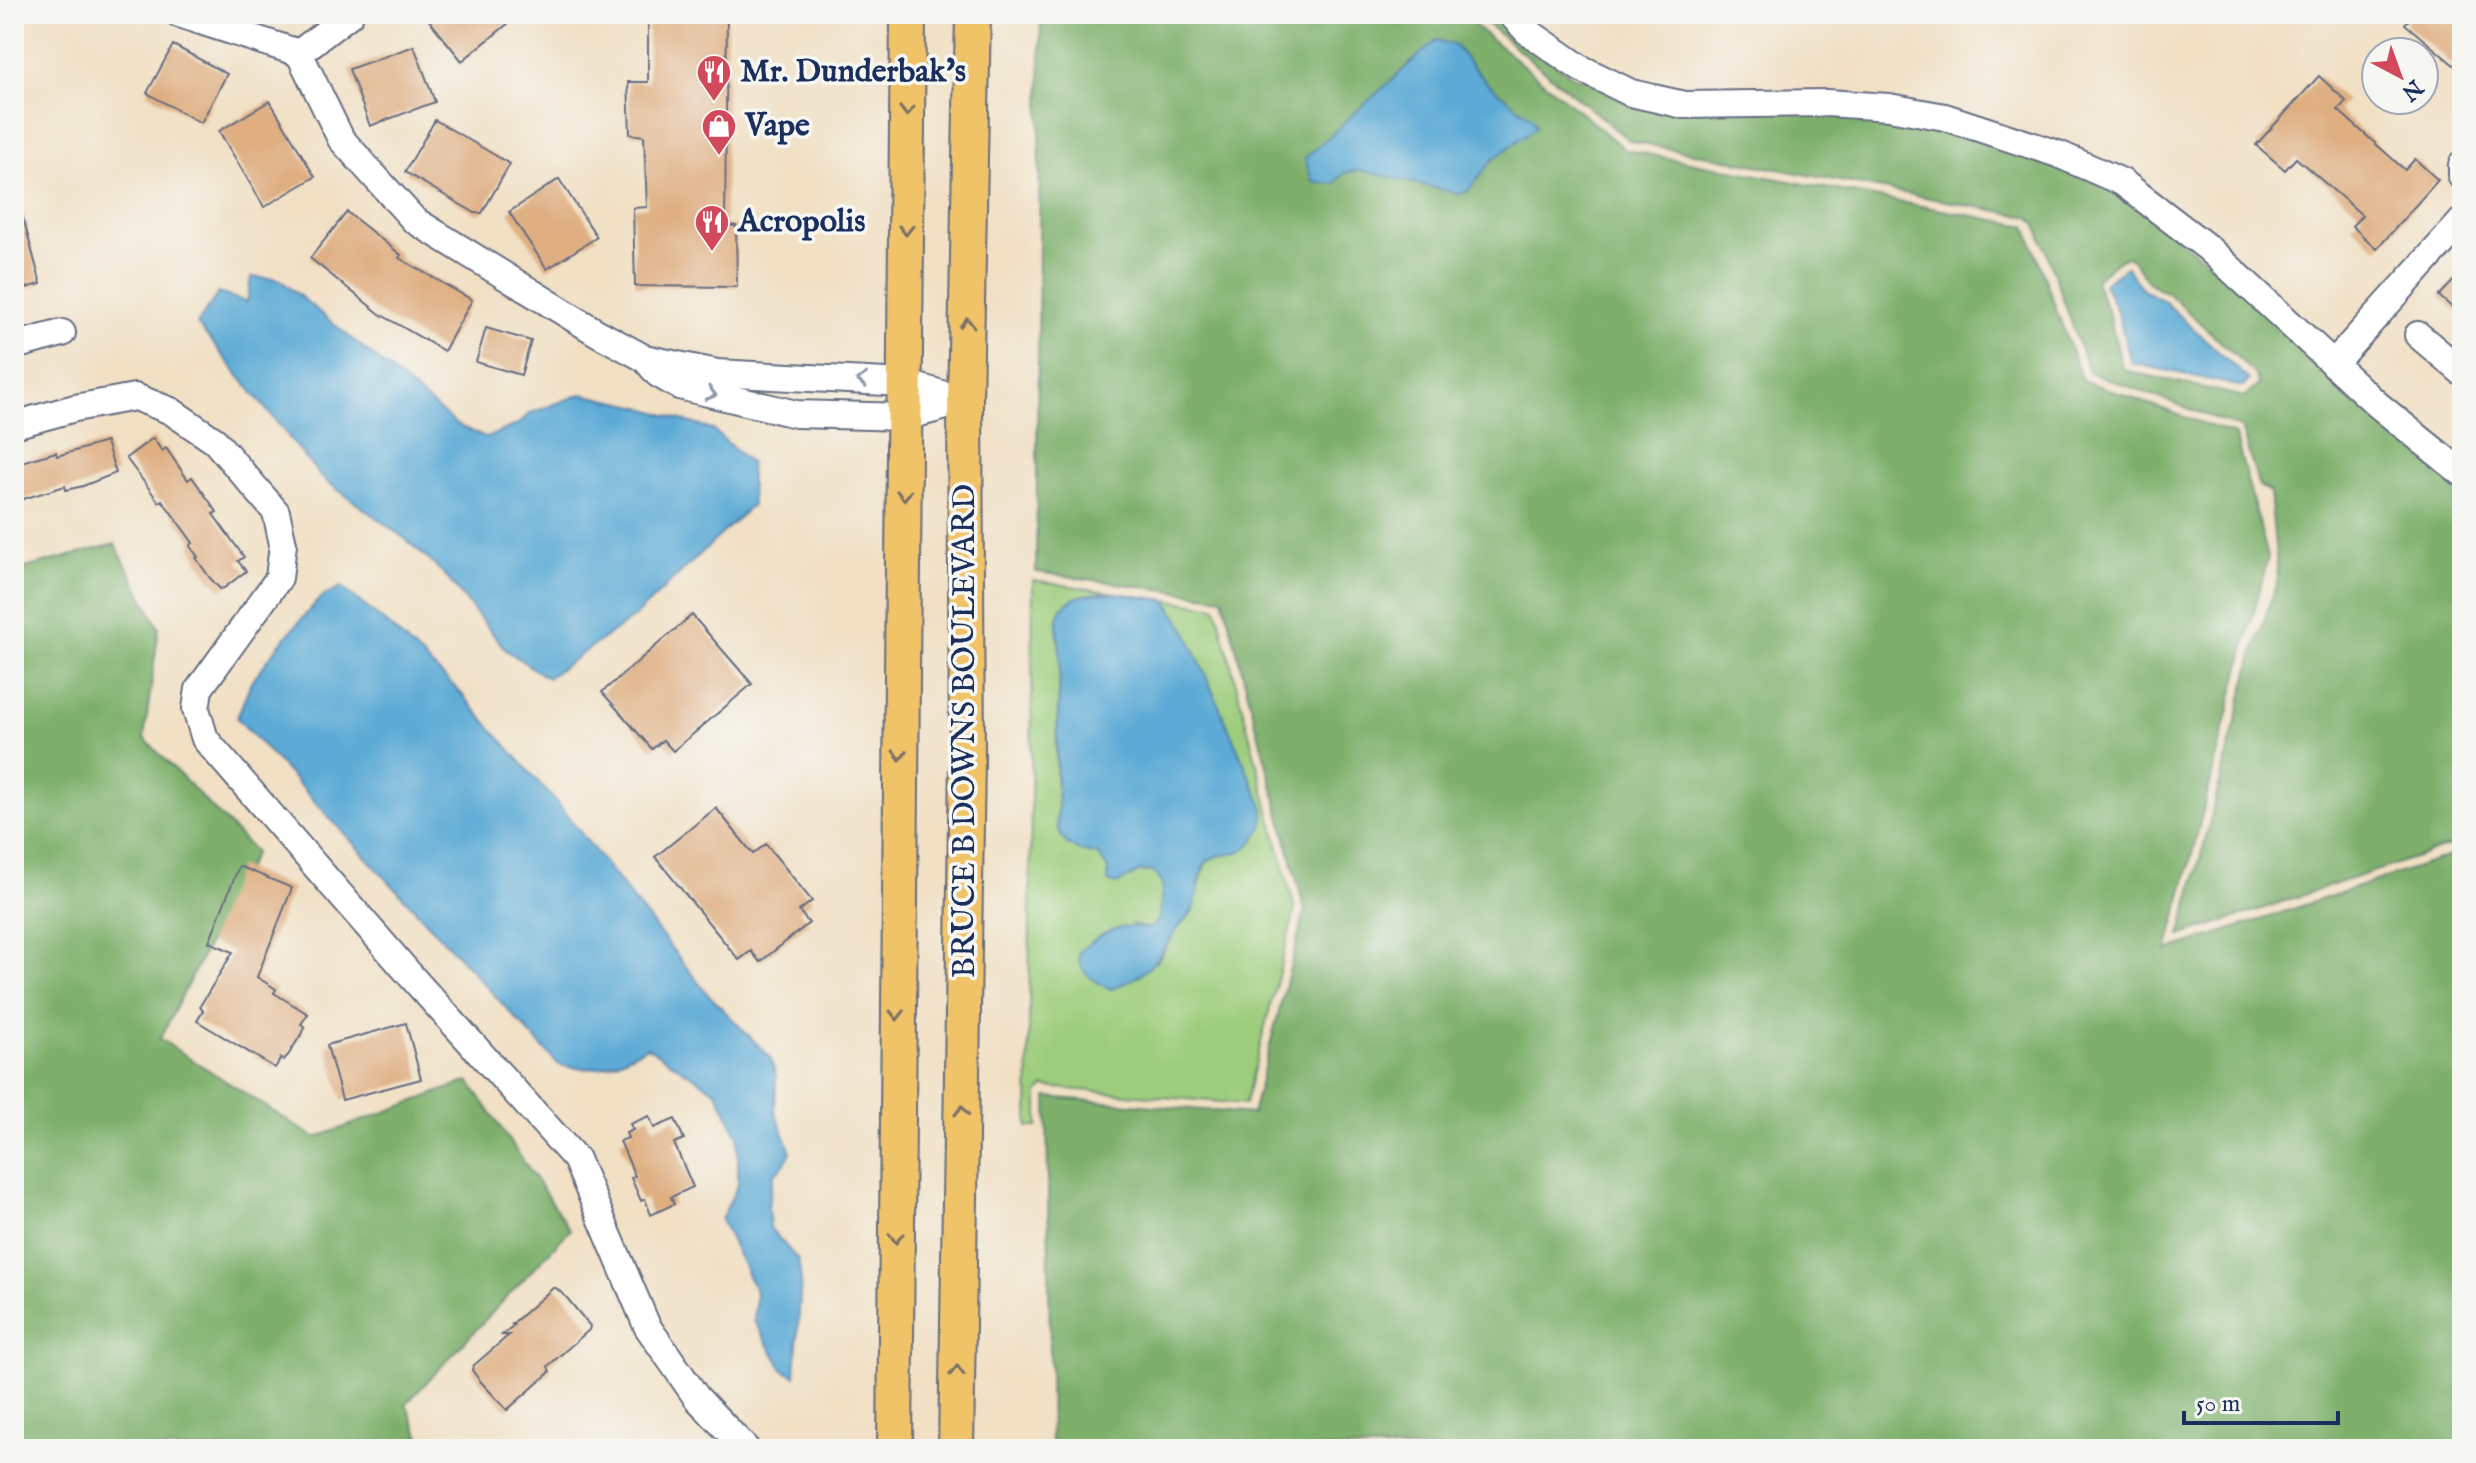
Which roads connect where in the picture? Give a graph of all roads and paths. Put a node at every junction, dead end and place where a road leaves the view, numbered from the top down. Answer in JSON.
{"nodes":[{"id":1,"x":179,"y":14,"type":"edge"},
{"id":2,"x":350,"y":14,"type":"edge"},
{"id":3,"x":908,"y":14,"type":"edge"},
{"id":4,"x":973,"y":14,"type":"edge"},
{"id":5,"x":1511,"y":14,"type":"edge"},
{"id":6,"x":299,"y":53,"type":"junction"},
{"id":7,"x":2462,"y":165,"type":"edge"},
{"id":8,"x":2462,"y":177,"type":"edge"},
{"id":9,"x":2462,"y":221,"type":"edge"},
{"id":10,"x":62,"y":333,"type":"dead end"},
{"id":11,"x":2418,"y":335,"type":"dead end"},
{"id":12,"x":14,"y":346,"type":"edge"},
{"id":13,"x":644,"y":358,"type":"junction"},
{"id":14,"x":2333,"y":364,"type":"junction"},
{"id":15,"x":2462,"y":372,"type":"edge"},
{"id":16,"x":905,"y":383,"type":"junction"},
{"id":17,"x":965,"y":401,"type":"junction"},
{"id":18,"x":905,"y":417,"type":"junction"},
{"id":19,"x":14,"y":425,"type":"edge"},
{"id":20,"x":2462,"y":473,"type":"edge"},
{"id":21,"x":746,"y":1449,"type":"edge"},
{"id":22,"x":895,"y":1449,"type":"edge"},
{"id":23,"x":956,"y":1449,"type":"edge"}],
"edges":[{"from":1,"to":6,"type":"street"},
{"from":2,"to":6,"type":"street"},
{"from":3,"to":16,"type":"main road","name":"BRUCE B DOWNS BOULEVARD","one_way":true},
{"from":17,"to":4,"type":"main road","name":"BRUCE B DOWNS BOULEVARD","one_way":true},
{"from":5,"to":14,"type":"street"},
{"from":6,"to":13,"type":"street"},
{"from":7,"to":8,"type":"street"},
{"from":9,"to":14,"type":"street"},
{"from":10,"to":12,"type":"street"},
{"from":11,"to":15,"type":"street"},
{"from":16,"to":13,"type":"street","one_way":true},
{"from":13,"to":18,"type":"street","one_way":true},
{"from":14,"to":20,"type":"street"},
{"from":16,"to":17,"type":"street"},
{"from":16,"to":18,"type":"main road","name":"BRUCE B DOWNS BOULEVARD"},
{"from":17,"to":18,"type":"street"},
{"from":23,"to":17,"type":"main road","name":"BRUCE B DOWNS BOULEVARD","one_way":true},
{"from":18,"to":22,"type":"main road","name":"BRUCE B DOWNS BOULEVARD","one_way":true},
{"from":19,"to":21,"type":"street"}]}
